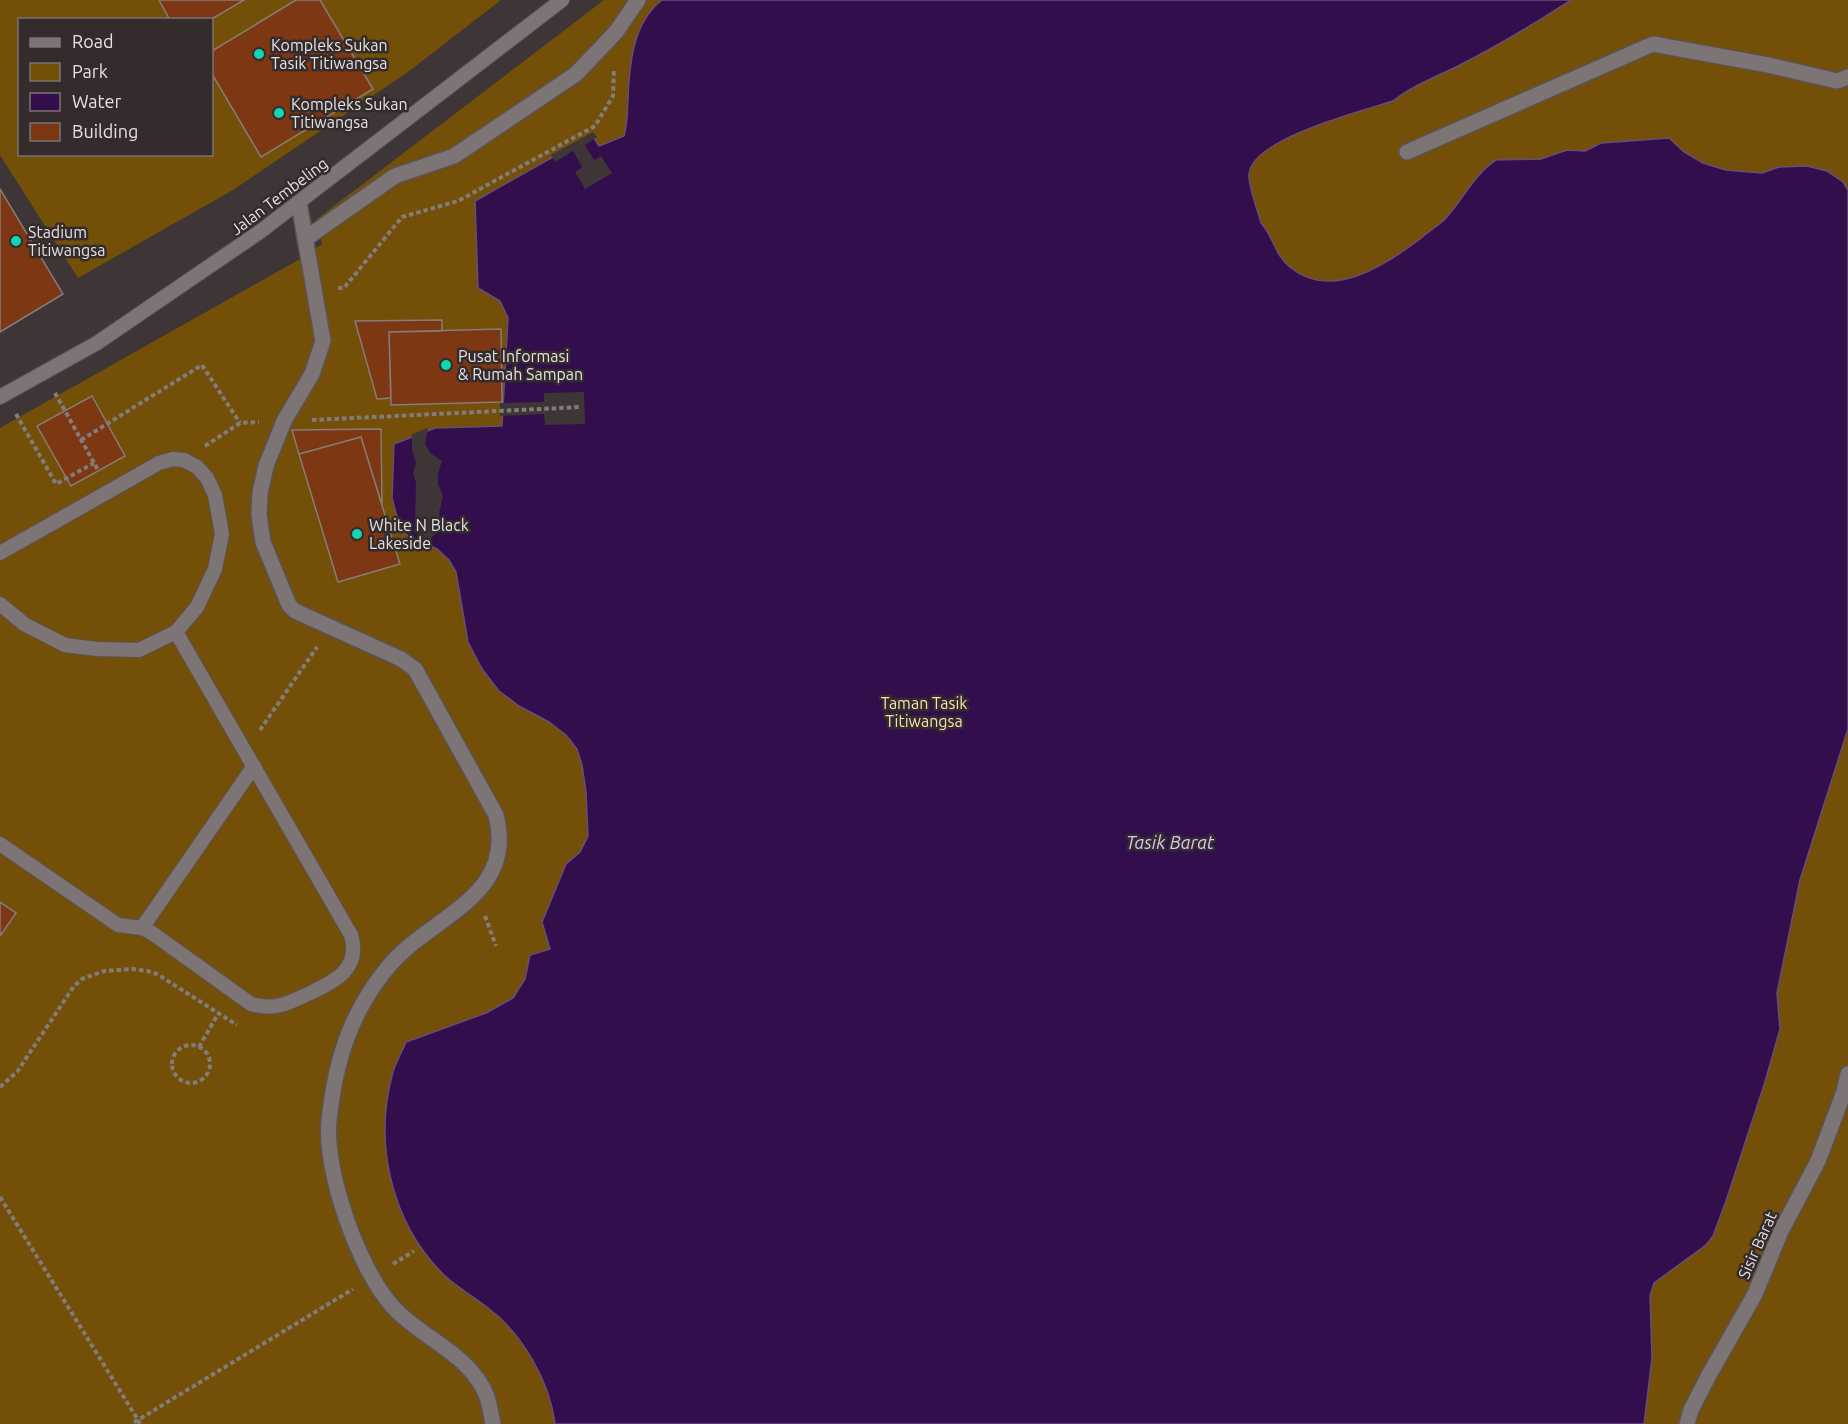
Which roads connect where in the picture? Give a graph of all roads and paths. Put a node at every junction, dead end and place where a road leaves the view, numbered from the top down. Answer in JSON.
{"nodes":[{"id":1,"x":562,"y":0,"type":"edge"},
{"id":2,"x":638,"y":0,"type":"edge"},
{"id":3,"x":616,"y":32,"type":"junction"},
{"id":4,"x":1848,"y":78,"type":"edge"},
{"id":5,"x":1407,"y":152,"type":"dead end"},
{"id":6,"x":298,"y":203,"type":"junction"},
{"id":7,"x":305,"y":239,"type":"junction"},
{"id":8,"x":314,"y":291,"type":"junction"},
{"id":9,"x":51,"y":388,"type":"dead end"},
{"id":10,"x":0,"y":397,"type":"edge"},
{"id":11,"x":581,"y":407,"type":"dead end"},
{"id":12,"x":13,"y":408,"type":"dead end"},
{"id":13,"x":284,"y":421,"type":"junction"},
{"id":14,"x":240,"y":423,"type":"junction"},
{"id":15,"x":81,"y":440,"type":"junction"},
{"id":16,"x":184,"y":460,"type":"junction"},
{"id":17,"x":94,"y":463,"type":"junction"},
{"id":18,"x":110,"y":490,"type":"junction"},
{"id":19,"x":0,"y":553,"type":"edge"},
{"id":20,"x":0,"y":604,"type":"edge"},
{"id":21,"x":332,"y":627,"type":"junction"},
{"id":22,"x":176,"y":632,"type":"junction"},
{"id":23,"x":245,"y":751,"type":"junction"},
{"id":24,"x":254,"y":766,"type":"junction"},
{"id":25,"x":0,"y":844,"type":"edge"},
{"id":26,"x":142,"y":928,"type":"junction"},
{"id":27,"x":218,"y":1014,"type":"junction"},
{"id":28,"x":243,"y":1027,"type":"dead end"},
{"id":29,"x":199,"y":1047,"type":"junction"},
{"id":30,"x":1848,"y":1074,"type":"edge"},
{"id":31,"x":0,"y":1087,"type":"edge"},
{"id":32,"x":0,"y":1197,"type":"edge"},
{"id":33,"x":414,"y":1251,"type":"dead end"},
{"id":34,"x":372,"y":1277,"type":"junction"},
{"id":35,"x":139,"y":1422,"type":"edge"},
{"id":36,"x":131,"y":1424,"type":"edge"},
{"id":37,"x":493,"y":1424,"type":"edge"},
{"id":38,"x":1687,"y":1424,"type":"edge"}],
"edges":[{"from":1,"to":6,"type":"lane","name":"Jalan Tembeling"},
{"from":2,"to":3,"type":"street"},
{"from":3,"to":7,"type":"street"},
{"from":3,"to":8,"type":"path"},
{"from":4,"to":5,"type":"street"},
{"from":6,"to":7,"type":"street"},
{"from":6,"to":10,"type":"lane","name":"Jalan Tembeling"},
{"from":7,"to":8,"type":"street"},
{"from":8,"to":13,"type":"street"},
{"from":9,"to":15,"type":"path"},
{"from":11,"to":13,"type":"path"},
{"from":12,"to":17,"type":"path"},
{"from":13,"to":14,"type":"path"},
{"from":13,"to":21,"type":"street"},
{"from":14,"to":15,"type":"path"},
{"from":14,"to":16,"type":"path"},
{"from":15,"to":17,"type":"path"},
{"from":16,"to":18,"type":"lane"},
{"from":16,"to":22,"type":"lane"},
{"from":17,"to":18,"type":"path"},
{"from":18,"to":19,"type":"lane"},
{"from":20,"to":22,"type":"lane"},
{"from":21,"to":23,"type":"path"},
{"from":21,"to":34,"type":"street"},
{"from":22,"to":23,"type":"lane"},
{"from":23,"to":24,"type":"lane"},
{"from":24,"to":26,"type":"lane"},
{"from":24,"to":26,"type":"lane"},
{"from":25,"to":26,"type":"lane"},
{"from":27,"to":28,"type":"path"},
{"from":27,"to":29,"type":"path"},
{"from":27,"to":31,"type":"path"},
{"from":29,"to":29,"type":"path"},
{"from":30,"to":38,"type":"street","name":"Sisir Barat"},
{"from":32,"to":35,"type":"path"},
{"from":33,"to":34,"type":"path"},
{"from":34,"to":35,"type":"path"},
{"from":34,"to":37,"type":"street"},
{"from":35,"to":36,"type":"path"}]}
